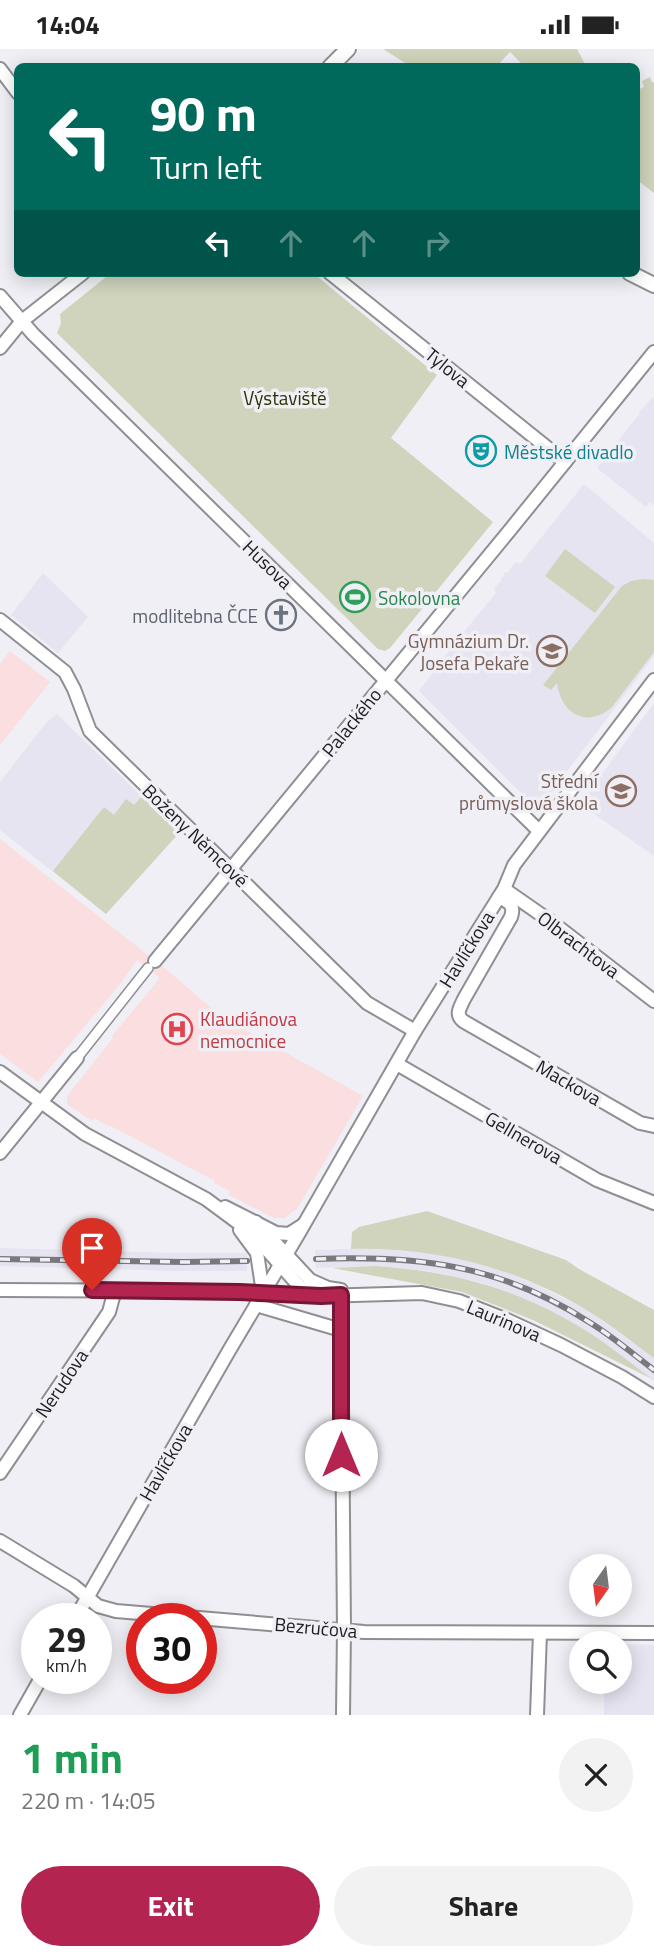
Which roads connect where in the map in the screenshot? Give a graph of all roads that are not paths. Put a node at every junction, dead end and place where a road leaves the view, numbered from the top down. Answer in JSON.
{"nodes":[{"id":1,"x":348,"y":49,"type":"edge"},
{"id":2,"x":334,"y":63,"type":"edge"},
{"id":3,"x":0,"y":69,"type":"edge"},
{"id":4,"x":14,"y":88,"type":"edge"},
{"id":5,"x":78,"y":277,"type":"edge"},
{"id":6,"x":335,"y":277,"type":"edge"},
{"id":7,"x":638,"y":277,"type":"edge"},
{"id":8,"x":654,"y":285,"type":"edge"},
{"id":9,"x":0,"y":296,"type":"edge"},
{"id":10,"x":22,"y":321,"type":"junction"},
{"id":11,"x":0,"y":348,"type":"edge"},
{"id":12,"x":654,"y":352,"type":"edge"},
{"id":13,"x":565,"y":462,"type":"junction"},
{"id":14,"x":0,"y":620,"type":"edge"},
{"id":15,"x":386,"y":680,"type":"junction"},
{"id":16,"x":654,"y":680,"type":"edge"},
{"id":17,"x":539,"y":831,"type":"junction"},
{"id":18,"x":231,"y":869,"type":"junction"},
{"id":19,"x":501,"y":893,"type":"junction"},
{"id":20,"x":151,"y":964,"type":"joint"},
{"id":21,"x":654,"y":1001,"type":"edge"},
{"id":22,"x":415,"y":1031,"type":"junction"},
{"id":23,"x":77,"y":1058,"type":"joint"},
{"id":24,"x":397,"y":1064,"type":"junction"},
{"id":25,"x":0,"y":1072,"type":"edge"},
{"id":26,"x":42,"y":1103,"type":"junction"},
{"id":27,"x":654,"y":1126,"type":"edge"},
{"id":28,"x":0,"y":1153,"type":"edge"},
{"id":29,"x":205,"y":1199,"type":"junction"},
{"id":30,"x":654,"y":1203,"type":"edge"},
{"id":31,"x":221,"y":1212,"type":"junction"},
{"id":32,"x":256,"y":1222,"type":"junction"},
{"id":33,"x":302,"y":1229,"type":"junction"},
{"id":34,"x":283,"y":1260,"type":"junction"},
{"id":35,"x":301,"y":1272,"type":"junction"},
{"id":36,"x":0,"y":1290,"type":"edge"},
{"id":37,"x":115,"y":1290,"type":"junction"},
{"id":38,"x":359,"y":1294,"type":"junction"},
{"id":39,"x":341,"y":1295,"type":"junction"},
{"id":40,"x":321,"y":1296,"type":"junction"},
{"id":41,"x":260,"y":1299,"type":"junction"},
{"id":42,"x":341,"y":1330,"type":"junction"},
{"id":43,"x":654,"y":1397,"type":"edge"},
{"id":44,"x":0,"y":1473,"type":"edge"},
{"id":45,"x":0,"y":1541,"type":"edge"},
{"id":46,"x":88,"y":1596,"type":"junction"},
{"id":47,"x":84,"y":1603,"type":"edge"},
{"id":48,"x":344,"y":1629,"type":"junction"},
{"id":49,"x":540,"y":1633,"type":"junction"},
{"id":50,"x":654,"y":1633,"type":"edge"},
{"id":51,"x":32,"y":1694,"type":"edge"},
{"id":52,"x":20,"y":1715,"type":"edge"},
{"id":53,"x":343,"y":1715,"type":"edge"},
{"id":54,"x":537,"y":1715,"type":"edge"}],
"edges":[{"from":1,"to":2,"type":"street"},
{"from":3,"to":4,"type":"street"},
{"from":5,"to":10,"type":"street"},
{"from":6,"to":13,"type":"street","name":"Tylova"},
{"from":7,"to":8,"type":"street"},
{"from":9,"to":10,"type":"street","name":"Husova"},
{"from":10,"to":11,"type":"street"},
{"from":10,"to":15,"type":"street","name":"Husova"},
{"from":12,"to":13,"type":"street","name":"Palackého"},
{"from":13,"to":15,"type":"street","name":"Palackého"},
{"from":14,"to":18,"type":"street","name":"Boženy Němcové"},
{"from":15,"to":17,"type":"street","name":"Husova"},
{"from":15,"to":18,"type":"street","name":"Palackého"},
{"from":16,"to":17,"type":"street","name":"Havlíčkova"},
{"from":17,"to":19,"type":"street","name":"Havlíčkova"},
{"from":18,"to":20,"type":"street","name":"Palackého"},
{"from":18,"to":22,"type":"street","name":"Boženy Němcové"},
{"from":19,"to":21,"type":"street","name":"Olbrachtova"},
{"from":19,"to":22,"type":"street","name":"Havlíčkova"},
{"from":19,"to":27,"type":"street","name":"Mackova"},
{"from":20,"to":23,"type":"street","name":"Palackého"},
{"from":22,"to":24,"type":"street","name":"Havlíčkova"},
{"from":23,"to":26,"type":"street","name":"Palackého"},
{"from":24,"to":30,"type":"street","name":"Gellnerova"},
{"from":24,"to":33,"type":"street","name":"Havlíčkova"},
{"from":25,"to":26,"type":"street"},
{"from":26,"to":28,"type":"street","name":"Palackého"},
{"from":26,"to":29,"type":"street"},
{"from":29,"to":31,"type":"street"},
{"from":29,"to":32,"type":"street"},
{"from":31,"to":34,"type":"street"},
{"from":31,"to":41,"type":"street"},
{"from":32,"to":33,"type":"street"},
{"from":32,"to":34,"type":"street"},
{"from":33,"to":34,"type":"street","name":"Havlíčkova"},
{"from":33,"to":35,"type":"street"},
{"from":34,"to":35,"type":"street"},
{"from":34,"to":40,"type":"street"},
{"from":34,"to":41,"type":"street","name":"Havlíčkova"},
{"from":35,"to":38,"type":"street"},
{"from":36,"to":37,"type":"street"},
{"from":37,"to":41,"type":"street"},
{"from":37,"to":44,"type":"street","name":"Nerudova"},
{"from":38,"to":39,"type":"street","name":"Laurinova"},
{"from":38,"to":43,"type":"street","name":"Laurinova"},
{"from":39,"to":40,"type":"street","name":"Laurinova"},
{"from":39,"to":42,"type":"street"},
{"from":40,"to":41,"type":"street","name":"Laurinova"},
{"from":41,"to":42,"type":"street"},
{"from":41,"to":46,"type":"street","name":"Havlíčkova"},
{"from":42,"to":48,"type":"street"},
{"from":45,"to":46,"type":"street","name":"Bezručova"},
{"from":46,"to":47,"type":"street","name":"Havlíčkova"},
{"from":46,"to":48,"type":"street","name":"Bezručova"},
{"from":48,"to":49,"type":"street","name":"Bezručova"},
{"from":48,"to":53,"type":"street"},
{"from":49,"to":50,"type":"street","name":"Bezručova"},
{"from":49,"to":54,"type":"street"},
{"from":51,"to":52,"type":"street"}]}
